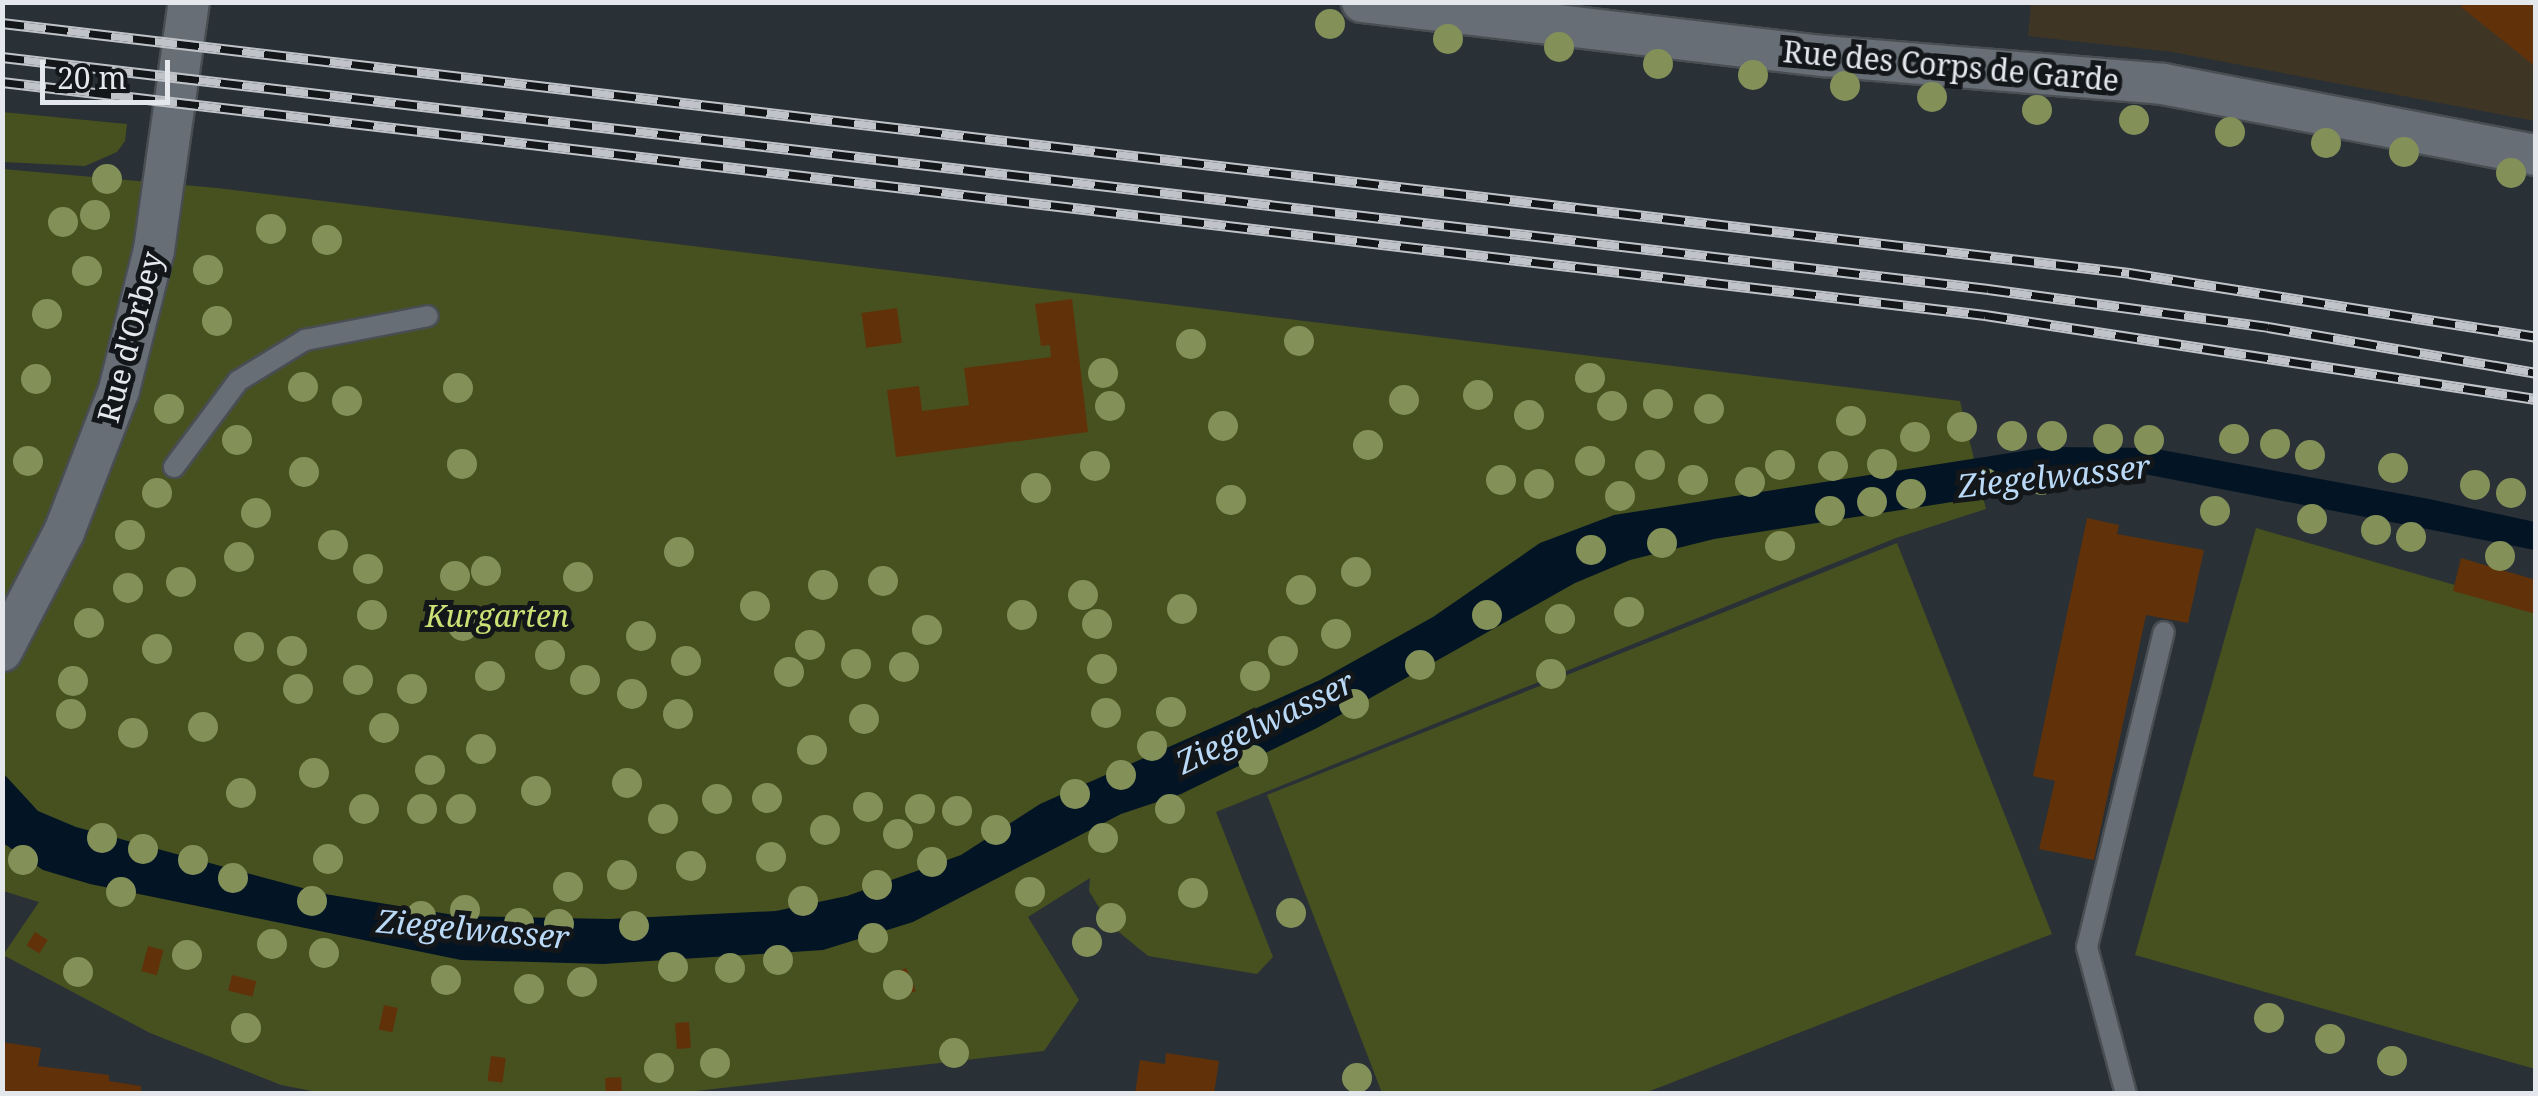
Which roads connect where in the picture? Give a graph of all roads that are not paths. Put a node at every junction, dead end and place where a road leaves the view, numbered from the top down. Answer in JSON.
{"nodes":[{"id":1,"x":189,"y":2,"type":"edge"},
{"id":2,"x":1362,"y":2,"type":"edge"},
{"id":3,"x":1412,"y":5,"type":"edge"},
{"id":4,"x":2536,"y":155,"type":"edge"},
{"id":5,"x":428,"y":316,"type":"dead end"},
{"id":6,"x":174,"y":467,"type":"dead end"},
{"id":7,"x":2164,"y":632,"type":"dead end"},
{"id":8,"x":2,"y":651,"type":"edge"},
{"id":9,"x":2126,"y":1094,"type":"edge"}],
"edges":[{"from":1,"to":8,"type":"street","name":"Rue d'Orbey"},
{"from":2,"to":3,"type":"street","name":"Rue des Corps de Garde"},
{"from":3,"to":4,"type":"street","name":"Rue des Corps de Garde"},
{"from":5,"to":6,"type":"lane"},
{"from":7,"to":9,"type":"lane"}]}
